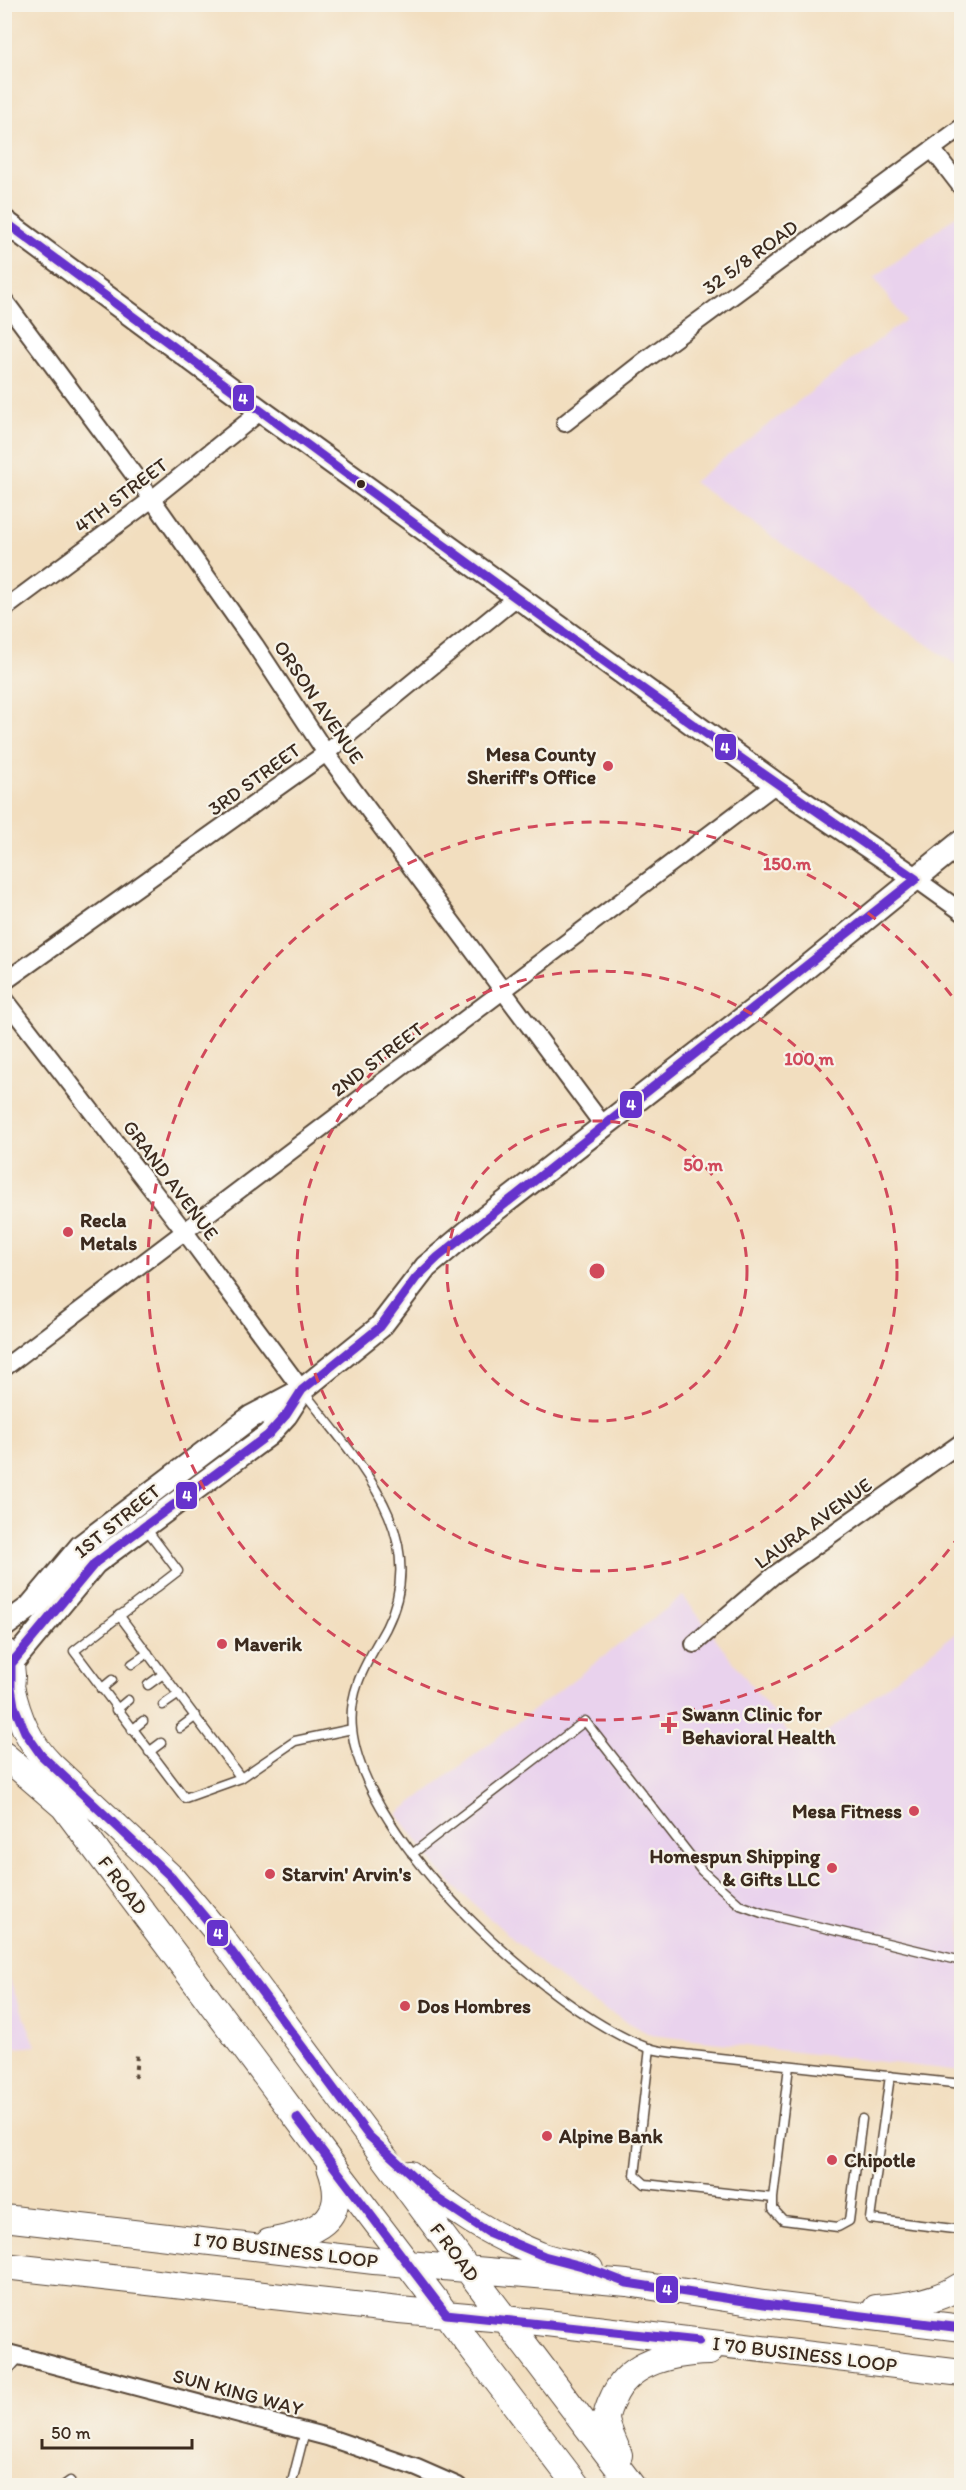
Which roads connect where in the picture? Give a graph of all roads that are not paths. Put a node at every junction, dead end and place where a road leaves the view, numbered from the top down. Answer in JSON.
{"nodes":[{"id":1,"x":962,"y":127,"type":"edge"},
{"id":2,"x":932,"y":148,"type":"junction"},
{"id":3,"x":962,"y":188,"type":"edge"},
{"id":4,"x":4,"y":220,"type":"edge"},
{"id":5,"x":4,"y":300,"type":"edge"},
{"id":6,"x":261,"y":411,"type":"junction"},
{"id":7,"x":565,"y":423,"type":"dead end"},
{"id":8,"x":152,"y":499,"type":"junction"},
{"id":9,"x":518,"y":596,"type":"junction"},
{"id":10,"x":4,"y":609,"type":"edge"},
{"id":11,"x":326,"y":753,"type":"junction"},
{"id":12,"x":776,"y":784,"type":"junction"},
{"id":13,"x":962,"y":841,"type":"edge"},
{"id":14,"x":916,"y":879,"type":"junction"},
{"id":15,"x":962,"y":912,"type":"edge"},
{"id":16,"x":4,"y":982,"type":"edge"},
{"id":17,"x":503,"y":989,"type":"junction"},
{"id":18,"x":4,"y":998,"type":"edge"},
{"id":19,"x":603,"y":1125,"type":"junction"},
{"id":20,"x":185,"y":1232,"type":"junction"},
{"id":21,"x":4,"y":1368,"type":"edge"},
{"id":22,"x":302,"y":1390,"type":"junction"},
{"id":23,"x":962,"y":1442,"type":"edge"},
{"id":24,"x":144,"y":1527,"type":"junction"},
{"id":25,"x":119,"y":1615,"type":"junction"},
{"id":26,"x":4,"y":1626,"type":"edge"},
{"id":27,"x":694,"y":1644,"type":"dead end"},
{"id":28,"x":148,"y":1653,"type":"junction"},
{"id":29,"x":132,"y":1665,"type":"dead end"},
{"id":30,"x":163,"y":1674,"type":"junction"},
{"id":31,"x":8,"y":1675,"type":"edge"},
{"id":32,"x":112,"y":1680,"type":"dead end"},
{"id":33,"x":148,"y":1685,"type":"dead end"},
{"id":34,"x":101,"y":1689,"type":"junction"},
{"id":35,"x":179,"y":1694,"type":"junction"},
{"id":36,"x":128,"y":1700,"type":"dead end"},
{"id":37,"x":163,"y":1706,"type":"dead end"},
{"id":38,"x":117,"y":1710,"type":"junction"},
{"id":39,"x":196,"y":1716,"type":"junction"},
{"id":40,"x":143,"y":1720,"type":"dead end"},
{"id":41,"x":180,"y":1728,"type":"dead end"},
{"id":42,"x":352,"y":1729,"type":"junction"},
{"id":43,"x":132,"y":1730,"type":"junction"},
{"id":44,"x":161,"y":1743,"type":"dead end"},
{"id":45,"x":149,"y":1752,"type":"junction"},
{"id":46,"x":4,"y":1755,"type":"edge"},
{"id":47,"x":241,"y":1778,"type":"junction"},
{"id":48,"x":412,"y":1854,"type":"junction"},
{"id":49,"x":962,"y":1961,"type":"edge"},
{"id":50,"x":650,"y":2048,"type":"junction"},
{"id":51,"x":789,"y":2066,"type":"junction"},
{"id":52,"x":891,"y":2076,"type":"junction"},
{"id":53,"x":962,"y":2084,"type":"edge"},
{"id":54,"x":862,"y":2119,"type":"dead end"},
{"id":55,"x":368,"y":2135,"type":"junction"},
{"id":56,"x":327,"y":2158,"type":"junction"},
{"id":57,"x":773,"y":2198,"type":"junction"},
{"id":58,"x":4,"y":2218,"type":"edge"},
{"id":59,"x":962,"y":2230,"type":"edge"},
{"id":60,"x":249,"y":2246,"type":"junction"},
{"id":61,"x":408,"y":2264,"type":"junction"},
{"id":62,"x":4,"y":2266,"type":"edge"},
{"id":63,"x":468,"y":2270,"type":"junction"},
{"id":64,"x":627,"y":2283,"type":"junction"},
{"id":65,"x":962,"y":2285,"type":"edge"},
{"id":66,"x":824,"y":2312,"type":"junction"},
{"id":67,"x":446,"y":2314,"type":"junction"},
{"id":68,"x":506,"y":2319,"type":"junction"},
{"id":69,"x":962,"y":2328,"type":"edge"},
{"id":70,"x":781,"y":2351,"type":"junction"},
{"id":71,"x":13,"y":2354,"type":"edge"},
{"id":72,"x":962,"y":2373,"type":"edge"},
{"id":73,"x":4,"y":2375,"type":"edge"},
{"id":74,"x":305,"y":2431,"type":"junction"},
{"id":75,"x":630,"y":2483,"type":"edge"},
{"id":76,"x":291,"y":2486,"type":"edge"},
{"id":77,"x":458,"y":2486,"type":"edge"},
{"id":78,"x":577,"y":2486,"type":"edge"}],
"edges":[{"from":1,"to":2,"type":"street","name":"32 5/8 ROAD"},
{"from":2,"to":3,"type":"street"},
{"from":2,"to":7,"type":"street","name":"32 5/8 ROAD"},
{"from":4,"to":6,"type":"street"},
{"from":5,"to":8,"type":"street","name":"ORSON AVENUE"},
{"from":6,"to":8,"type":"street","name":"4TH STREET"},
{"from":6,"to":9,"type":"street"},
{"from":8,"to":10,"type":"street","name":"4TH STREET"},
{"from":8,"to":11,"type":"street","name":"ORSON AVENUE"},
{"from":9,"to":11,"type":"street","name":"3RD STREET"},
{"from":9,"to":12,"type":"street"},
{"from":11,"to":16,"type":"street","name":"3RD STREET"},
{"from":11,"to":17,"type":"street","name":"ORSON AVENUE"},
{"from":12,"to":14,"type":"street"},
{"from":12,"to":17,"type":"street","name":"2ND STREET"},
{"from":13,"to":14,"type":"street","name":"1ST STREET"},
{"from":14,"to":15,"type":"street"},
{"from":14,"to":19,"type":"street","name":"1ST STREET"},
{"from":17,"to":19,"type":"street","name":"ORSON AVENUE"},
{"from":17,"to":20,"type":"street","name":"2ND STREET"},
{"from":18,"to":20,"type":"street","name":"GRAND AVENUE"},
{"from":19,"to":22,"type":"street","name":"1ST STREET"},
{"from":20,"to":21,"type":"street","name":"2ND STREET"},
{"from":20,"to":22,"type":"street","name":"GRAND AVENUE"},
{"from":22,"to":24,"type":"street","name":"1ST STREET"},
{"from":22,"to":26,"type":"street","name":"1ST STREET"},
{"from":22,"to":42,"type":"lane"},
{"from":23,"to":27,"type":"street","name":"LAURA AVENUE"},
{"from":24,"to":25,"type":"lane"},
{"from":24,"to":31,"type":"street","name":"1ST STREET"},
{"from":25,"to":28,"type":"lane"},
{"from":25,"to":34,"type":"lane"},
{"from":28,"to":29,"type":"lane"},
{"from":28,"to":30,"type":"lane"},
{"from":30,"to":33,"type":"lane"},
{"from":30,"to":35,"type":"lane"},
{"from":31,"to":55,"type":"main road","name":"F ROAD"},
{"from":32,"to":34,"type":"lane"},
{"from":34,"to":38,"type":"lane"},
{"from":35,"to":37,"type":"lane"},
{"from":35,"to":39,"type":"lane"},
{"from":36,"to":38,"type":"lane"},
{"from":38,"to":43,"type":"lane"},
{"from":39,"to":41,"type":"lane"},
{"from":39,"to":47,"type":"lane"},
{"from":40,"to":43,"type":"lane"},
{"from":42,"to":47,"type":"lane"},
{"from":42,"to":48,"type":"lane"},
{"from":43,"to":45,"type":"lane"},
{"from":44,"to":45,"type":"lane"},
{"from":45,"to":47,"type":"lane"},
{"from":46,"to":56,"type":"main road","name":"F ROAD"},
{"from":48,"to":49,"type":"lane"},
{"from":48,"to":50,"type":"lane"},
{"from":50,"to":51,"type":"lane"},
{"from":50,"to":57,"type":"lane"},
{"from":51,"to":52,"type":"lane"},
{"from":51,"to":57,"type":"lane"},
{"from":52,"to":53,"type":"lane"},
{"from":52,"to":59,"type":"lane"},
{"from":54,"to":57,"type":"lane"},
{"from":55,"to":63,"type":"main road","name":"F ROAD"},
{"from":55,"to":64,"type":"main road"},
{"from":56,"to":60,"type":"main road"},
{"from":56,"to":61,"type":"main road","name":"F ROAD"},
{"from":58,"to":60,"type":"main road","name":"I 70 BUSINESS LOOP"},
{"from":60,"to":61,"type":"main road","name":"I 70 BUSINESS LOOP"},
{"from":61,"to":63,"type":"main road","name":"I 70 BUSINESS LOOP"},
{"from":61,"to":67,"type":"main road","name":"F ROAD"},
{"from":62,"to":67,"type":"main road","name":"I 70 BUSINESS LOOP"},
{"from":63,"to":64,"type":"main road","name":"I 70 BUSINESS LOOP"},
{"from":63,"to":68,"type":"main road","name":"F ROAD"},
{"from":64,"to":66,"type":"main road","name":"I 70 BUSINESS LOOP"},
{"from":65,"to":66,"type":"main road"},
{"from":66,"to":69,"type":"main road","name":"I 70 BUSINESS LOOP"},
{"from":67,"to":68,"type":"main road","name":"I 70 BUSINESS LOOP"},
{"from":67,"to":78,"type":"main road","name":"F ROAD"},
{"from":68,"to":70,"type":"main road","name":"I 70 BUSINESS LOOP"},
{"from":68,"to":75,"type":"main road","name":"F ROAD"},
{"from":70,"to":72,"type":"main road","name":"I 70 BUSINESS LOOP"},
{"from":70,"to":75,"type":"main road"},
{"from":71,"to":73,"type":"lane"},
{"from":71,"to":74,"type":"street","name":"SUN KING WAY"},
{"from":74,"to":76,"type":"lane"},
{"from":74,"to":77,"type":"street","name":"SUN KING WAY"}]}
